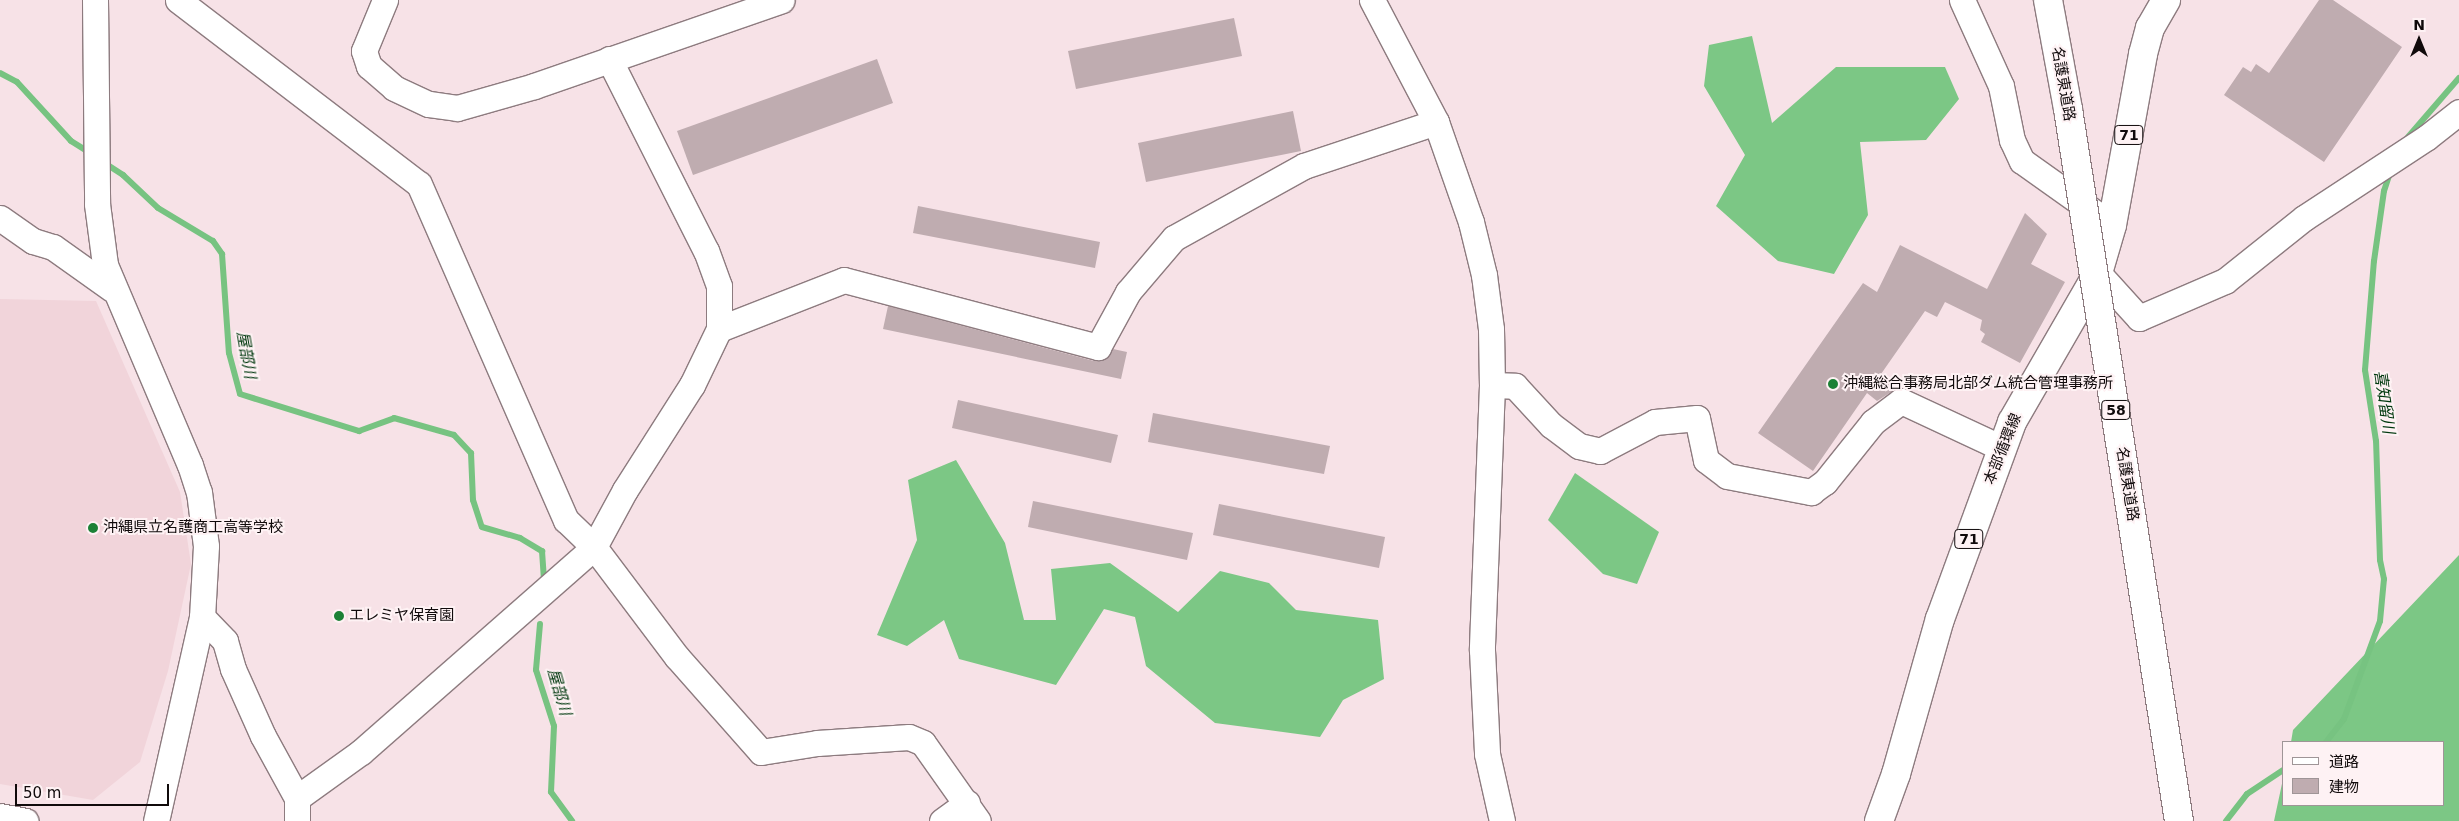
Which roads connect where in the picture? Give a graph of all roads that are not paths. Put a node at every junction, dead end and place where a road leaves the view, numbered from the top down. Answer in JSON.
{"nodes":[{"id":1,"x":95,"y":0,"type":"edge"},
{"id":2,"x":178,"y":0,"type":"edge"},
{"id":3,"x":385,"y":0,"type":"edge"},
{"id":4,"x":782,"y":0,"type":"edge"},
{"id":5,"x":1372,"y":0,"type":"edge"},
{"id":6,"x":1962,"y":0,"type":"edge"},
{"id":7,"x":2048,"y":0,"type":"edge"},
{"id":8,"x":2166,"y":0,"type":"edge"},
{"id":9,"x":610,"y":59,"type":"junction"},
{"id":10,"x":2459,"y":112,"type":"edge"},
{"id":11,"x":1436,"y":122,"type":"junction"},
{"id":12,"x":0,"y":218,"type":"edge"},
{"id":13,"x":2112,"y":225,"type":"junction"},
{"id":14,"x":2098,"y":273,"type":"junction"},
{"id":15,"x":112,"y":289,"type":"junction"},
{"id":16,"x":719,"y":329,"type":"junction"},
{"id":17,"x":1492,"y":384,"type":"junction"},
{"id":18,"x":2002,"y":448,"type":"junction"},
{"id":19,"x":594,"y":547,"type":"junction"},
{"id":20,"x":202,"y":617,"type":"junction"},
{"id":21,"x":297,"y":809,"type":"edge"},
{"id":22,"x":973,"y":812,"type":"edge"},
{"id":23,"x":0,"y":816,"type":"edge"},
{"id":24,"x":26,"y":821,"type":"edge"},
{"id":25,"x":156,"y":821,"type":"edge"},
{"id":26,"x":942,"y":821,"type":"edge"},
{"id":27,"x":1502,"y":821,"type":"edge"},
{"id":28,"x":1879,"y":821,"type":"edge"},
{"id":29,"x":2179,"y":821,"type":"edge"}],
"edges":[{"from":1,"to":15,"type":"street"},
{"from":2,"to":19,"type":"street"},
{"from":3,"to":9,"type":"street"},
{"from":4,"to":9,"type":"street"},
{"from":5,"to":11,"type":"street"},
{"from":6,"to":13,"type":"street"},
{"from":7,"to":29,"type":"main road","name":"名護東道路","number":"58","bridge":true},
{"from":8,"to":13,"type":"main road","name":"本部循環線","number":"71"},
{"from":9,"to":16,"type":"street"},
{"from":10,"to":14,"type":"street"},
{"from":11,"to":16,"type":"street"},
{"from":11,"to":17,"type":"street"},
{"from":12,"to":15,"type":"street"},
{"from":13,"to":14,"type":"main road","name":"本部循環線","number":"71"},
{"from":14,"to":18,"type":"main road","name":"本部循環線","number":"71"},
{"from":15,"to":20,"type":"street"},
{"from":16,"to":19,"type":"street"},
{"from":17,"to":18,"type":"street"},
{"from":17,"to":27,"type":"street"},
{"from":18,"to":28,"type":"main road","name":"本部循環線","number":"71"},
{"from":19,"to":21,"type":"street"},
{"from":19,"to":22,"type":"street"},
{"from":20,"to":21,"type":"street"},
{"from":20,"to":25,"type":"street"},
{"from":22,"to":26,"type":"street"},
{"from":23,"to":24,"type":"street"}]}
